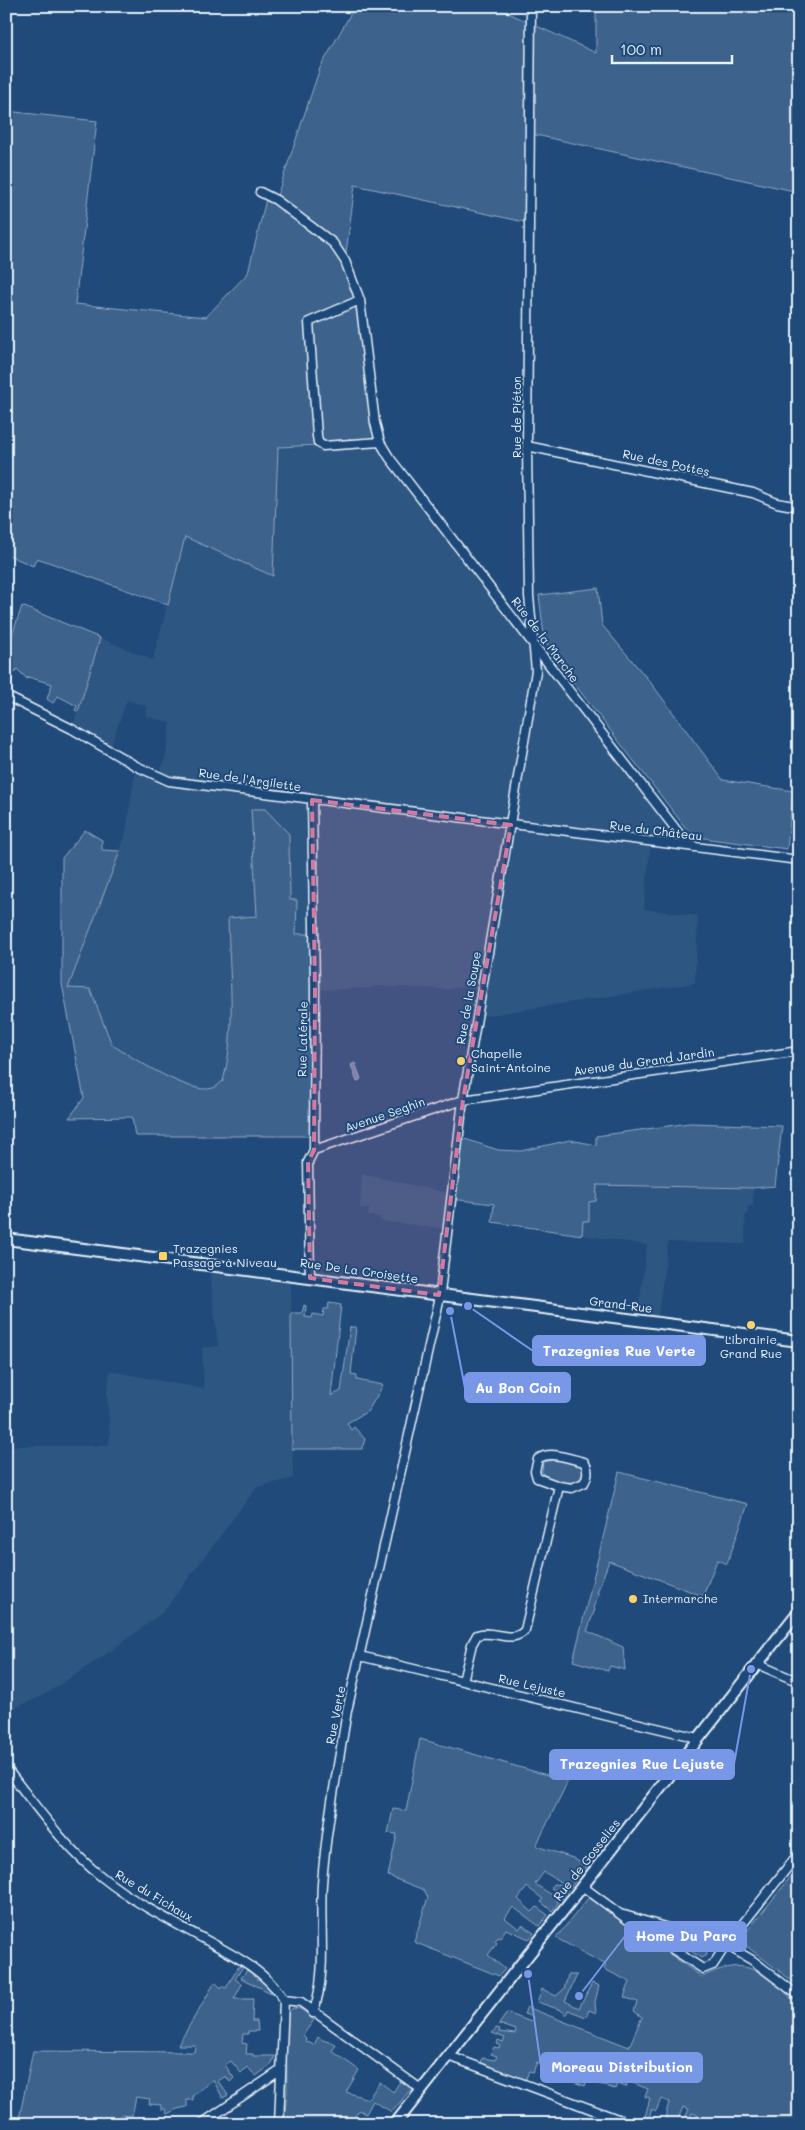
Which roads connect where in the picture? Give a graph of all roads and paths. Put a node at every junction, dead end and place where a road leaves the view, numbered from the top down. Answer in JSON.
{"nodes":[{"id":1,"x":531,"y":6,"type":"edge"},
{"id":2,"x":260,"y":192,"type":"dead end"},
{"id":3,"x":360,"y":300,"type":"junction"},
{"id":4,"x":380,"y":442,"type":"junction"},
{"id":5,"x":527,"y":446,"type":"junction"},
{"id":6,"x":799,"y":507,"type":"edge"},
{"id":7,"x":535,"y":646,"type":"junction"},
{"id":8,"x":6,"y":696,"type":"edge"},
{"id":9,"x":312,"y":800,"type":"junction"},
{"id":10,"x":511,"y":826,"type":"junction"},
{"id":11,"x":696,"y":847,"type":"junction"},
{"id":12,"x":799,"y":860,"type":"edge"},
{"id":13,"x":799,"y":1051,"type":"edge"},
{"id":14,"x":463,"y":1100,"type":"junction"},
{"id":15,"x":314,"y":1150,"type":"junction"},
{"id":16,"x":6,"y":1239,"type":"edge"},
{"id":17,"x":310,"y":1278,"type":"junction"},
{"id":18,"x":440,"y":1295,"type":"junction"},
{"id":19,"x":799,"y":1341,"type":"edge"},
{"id":20,"x":559,"y":1486,"type":"junction"},
{"id":21,"x":799,"y":1611,"type":"edge"},
{"id":22,"x":360,"y":1656,"type":"junction"},
{"id":23,"x":757,"y":1664,"type":"junction"},
{"id":24,"x":463,"y":1681,"type":"junction"},
{"id":25,"x":799,"y":1682,"type":"edge"},
{"id":26,"x":698,"y":1738,"type":"junction"},
{"id":27,"x":6,"y":1768,"type":"edge"},
{"id":28,"x":798,"y":1856,"type":"edge"},
{"id":29,"x":582,"y":1886,"type":"junction"},
{"id":30,"x":622,"y":1914,"type":"junction"},
{"id":31,"x":726,"y":1945,"type":"junction"},
{"id":32,"x":799,"y":1996,"type":"edge"},
{"id":33,"x":284,"y":2000,"type":"junction"},
{"id":34,"x":313,"y":2013,"type":"junction"},
{"id":35,"x":449,"y":2056,"type":"junction"},
{"id":36,"x":281,"y":2070,"type":"junction"},
{"id":37,"x":422,"y":2090,"type":"junction"},
{"id":38,"x":201,"y":2124,"type":"edge"},
{"id":39,"x":279,"y":2124,"type":"edge"},
{"id":40,"x":395,"y":2124,"type":"edge"},
{"id":41,"x":631,"y":2124,"type":"edge"}],
"edges":[{"from":1,"to":5,"type":"street","name":"Rue de Piéton"},
{"from":2,"to":3,"type":"street","name":"Rue de la Marche"},
{"from":3,"to":4,"type":"street","name":"Rue de la Marche"},
{"from":3,"to":4,"type":"street"},
{"from":4,"to":7,"type":"street","name":"Rue de la Marche"},
{"from":5,"to":6,"type":"street","name":"Rue des Pottes"},
{"from":5,"to":7,"type":"street","name":"Rue de Piéton"},
{"from":7,"to":10,"type":"street","name":"Rue de Piéton"},
{"from":7,"to":11,"type":"street","name":"Rue de la Marche"},
{"from":8,"to":9,"type":"street","name":"Rue de l'Argilette"},
{"from":9,"to":10,"type":"street","name":"Rue de l'Argilette"},
{"from":9,"to":15,"type":"street","name":"Rue Latérale"},
{"from":10,"to":11,"type":"street","name":"Rue du Château"},
{"from":10,"to":14,"type":"street","name":"Rue de la Soupe"},
{"from":11,"to":12,"type":"street","name":"Rue du Château"},
{"from":13,"to":14,"type":"street","name":"Avenue du Grand Jardin"},
{"from":14,"to":15,"type":"street","name":"Avenue Seghin"},
{"from":14,"to":18,"type":"street","name":"Rue de la Soupe"},
{"from":15,"to":17,"type":"street","name":"Rue Latérale"},
{"from":16,"to":17,"type":"main road","name":"Rue De La Croisette"},
{"from":17,"to":18,"type":"main road","name":"Rue De La Croisette"},
{"from":18,"to":19,"type":"main road","name":"Grand-Rue"},
{"from":18,"to":22,"type":"street","name":"Rue Verte"},
{"from":20,"to":20,"type":"street"},
{"from":20,"to":24,"type":"street"},
{"from":21,"to":23,"type":"main road","name":"Rue de Gosselies"},
{"from":22,"to":24,"type":"street","name":"Rue Lejuste"},
{"from":22,"to":34,"type":"street","name":"Rue Verte"},
{"from":23,"to":25,"type":"street"},
{"from":23,"to":26,"type":"main road","name":"Rue de Gosselies"},
{"from":24,"to":26,"type":"street","name":"Rue Lejuste"},
{"from":26,"to":29,"type":"main road","name":"Rue de Gosselies"},
{"from":27,"to":33,"type":"street","name":"Rue du Fichaux"},
{"from":28,"to":31,"type":"street"},
{"from":29,"to":30,"type":"street"},
{"from":29,"to":35,"type":"main road","name":"Rue de Gosselies"},
{"from":30,"to":31,"type":"street"},
{"from":30,"to":31,"type":"street"},
{"from":31,"to":32,"type":"street"},
{"from":33,"to":34,"type":"street"},
{"from":33,"to":36,"type":"street"},
{"from":34,"to":37,"type":"street"},
{"from":35,"to":37,"type":"main road","name":"Rue de Gosselies"},
{"from":35,"to":41,"type":"street"},
{"from":36,"to":38,"type":"street"},
{"from":36,"to":39,"type":"street"},
{"from":37,"to":40,"type":"main road","name":"Rue de Gosselies"}]}
